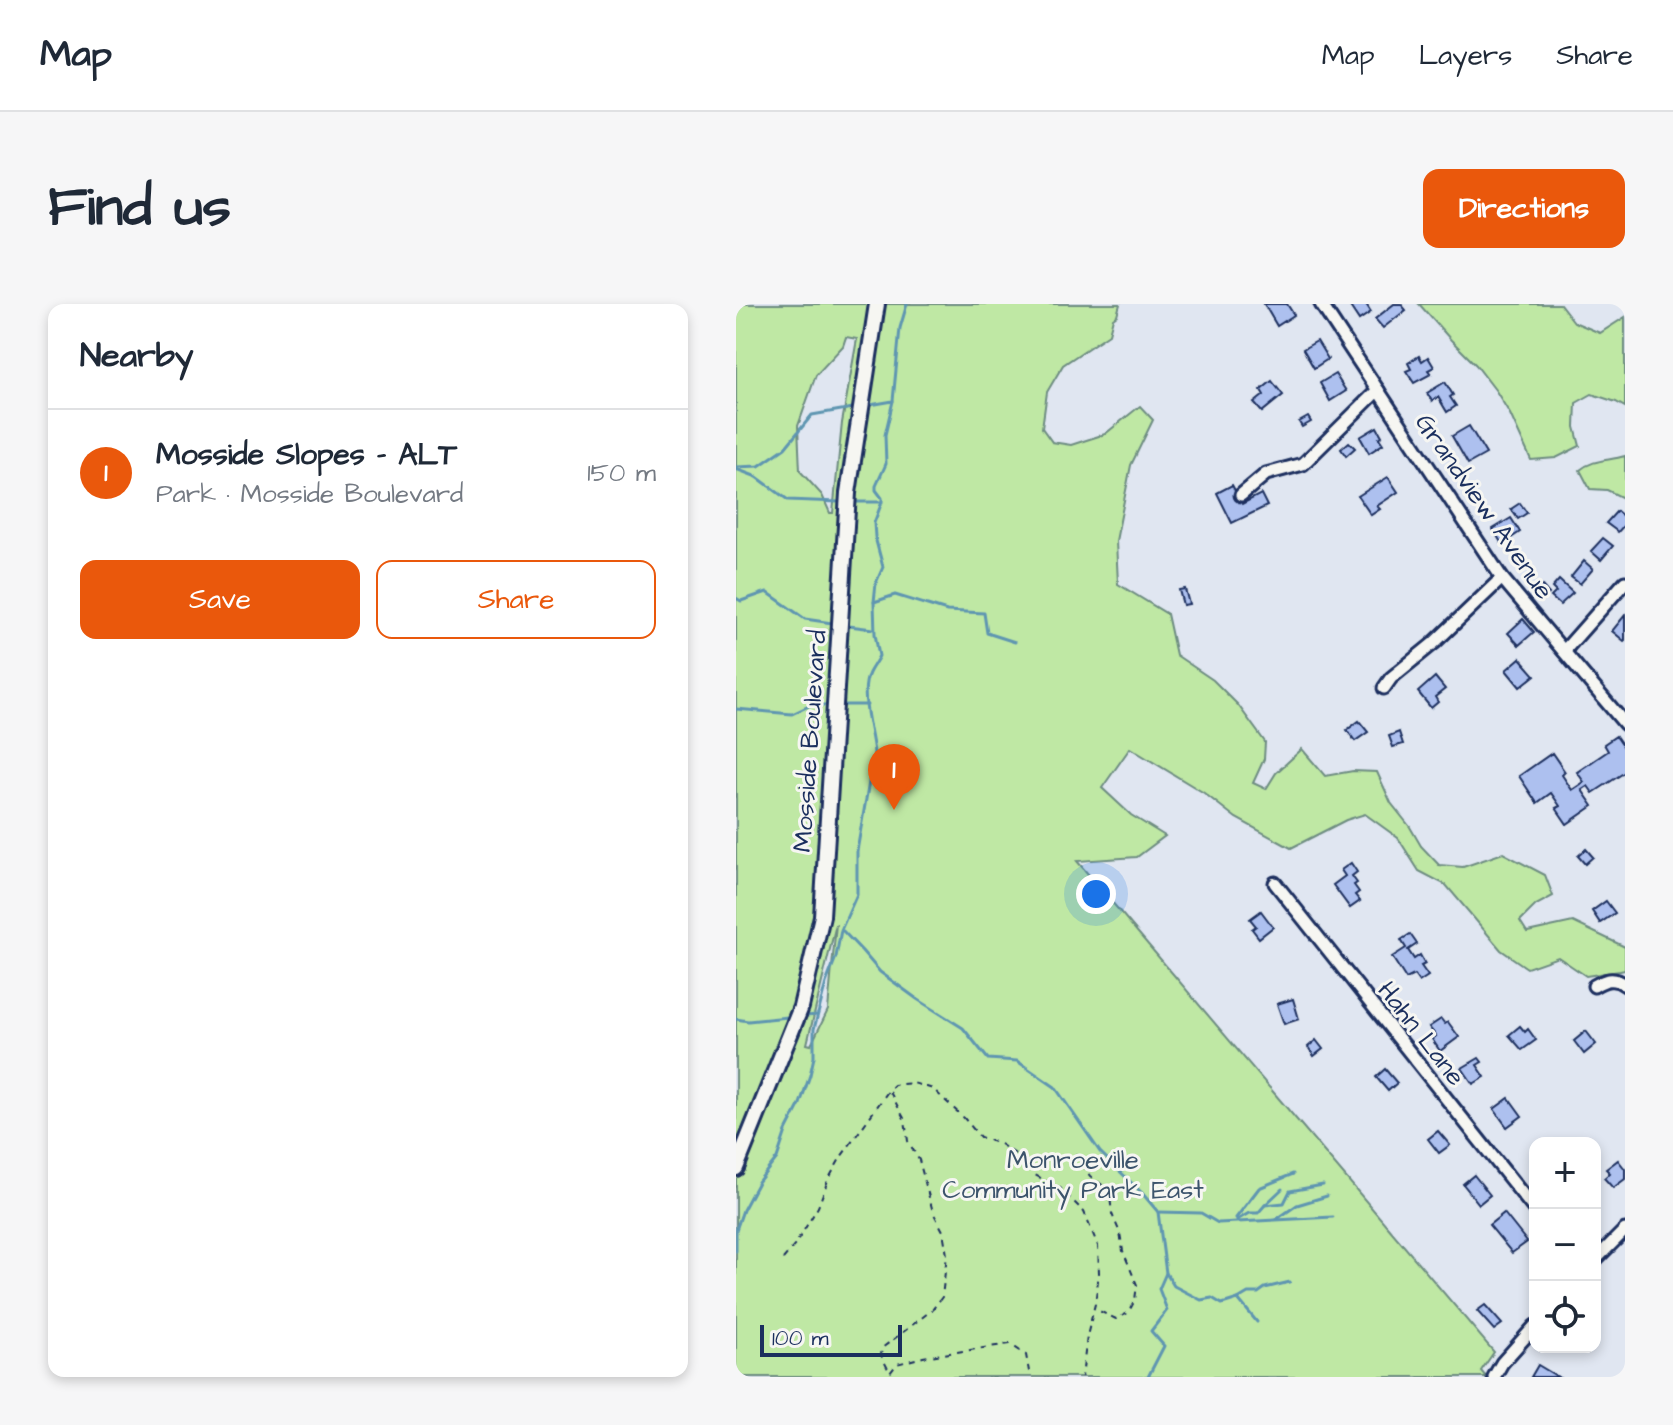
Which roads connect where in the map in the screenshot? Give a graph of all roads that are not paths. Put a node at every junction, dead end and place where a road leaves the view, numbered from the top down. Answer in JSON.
{"nodes":[{"id":1,"x":877,"y":304,"type":"edge"},
{"id":2,"x":1321,"y":304,"type":"edge"},
{"id":3,"x":1378,"y":390,"type":"junction"},
{"id":4,"x":1241,"y":495,"type":"dead end"},
{"id":5,"x":1502,"y":578,"type":"junction"},
{"id":6,"x":1625,"y":582,"type":"edge"},
{"id":7,"x":1564,"y":651,"type":"junction"},
{"id":8,"x":1384,"y":688,"type":"dead end"},
{"id":9,"x":1625,"y":724,"type":"edge"},
{"id":10,"x":1275,"y":883,"type":"dead end"},
{"id":11,"x":1625,"y":985,"type":"edge"},
{"id":12,"x":1594,"y":986,"type":"dead end"},
{"id":13,"x":736,"y":1168,"type":"edge"},
{"id":14,"x":1534,"y":1209,"type":"edge"},
{"id":15,"x":1625,"y":1230,"type":"edge"},
{"id":16,"x":1601,"y":1254,"type":"edge"},
{"id":17,"x":1529,"y":1333,"type":"edge"},
{"id":18,"x":1494,"y":1377,"type":"edge"}],
"edges":[{"from":1,"to":13,"type":"main road","name":"Mosside Boulevard"},
{"from":2,"to":3,"type":"street","name":"Grandview Avenue"},
{"from":3,"to":4,"type":"street"},
{"from":3,"to":5,"type":"street","name":"Grandview Avenue"},
{"from":5,"to":7,"type":"street","name":"Grandview Avenue"},
{"from":5,"to":8,"type":"street"},
{"from":6,"to":7,"type":"street"},
{"from":7,"to":9,"type":"street","name":"Grandview Avenue"},
{"from":10,"to":14,"type":"street","name":"Hahn Lane"},
{"from":11,"to":12,"type":"street"},
{"from":15,"to":16,"type":"street"},
{"from":17,"to":18,"type":"street"}]}
